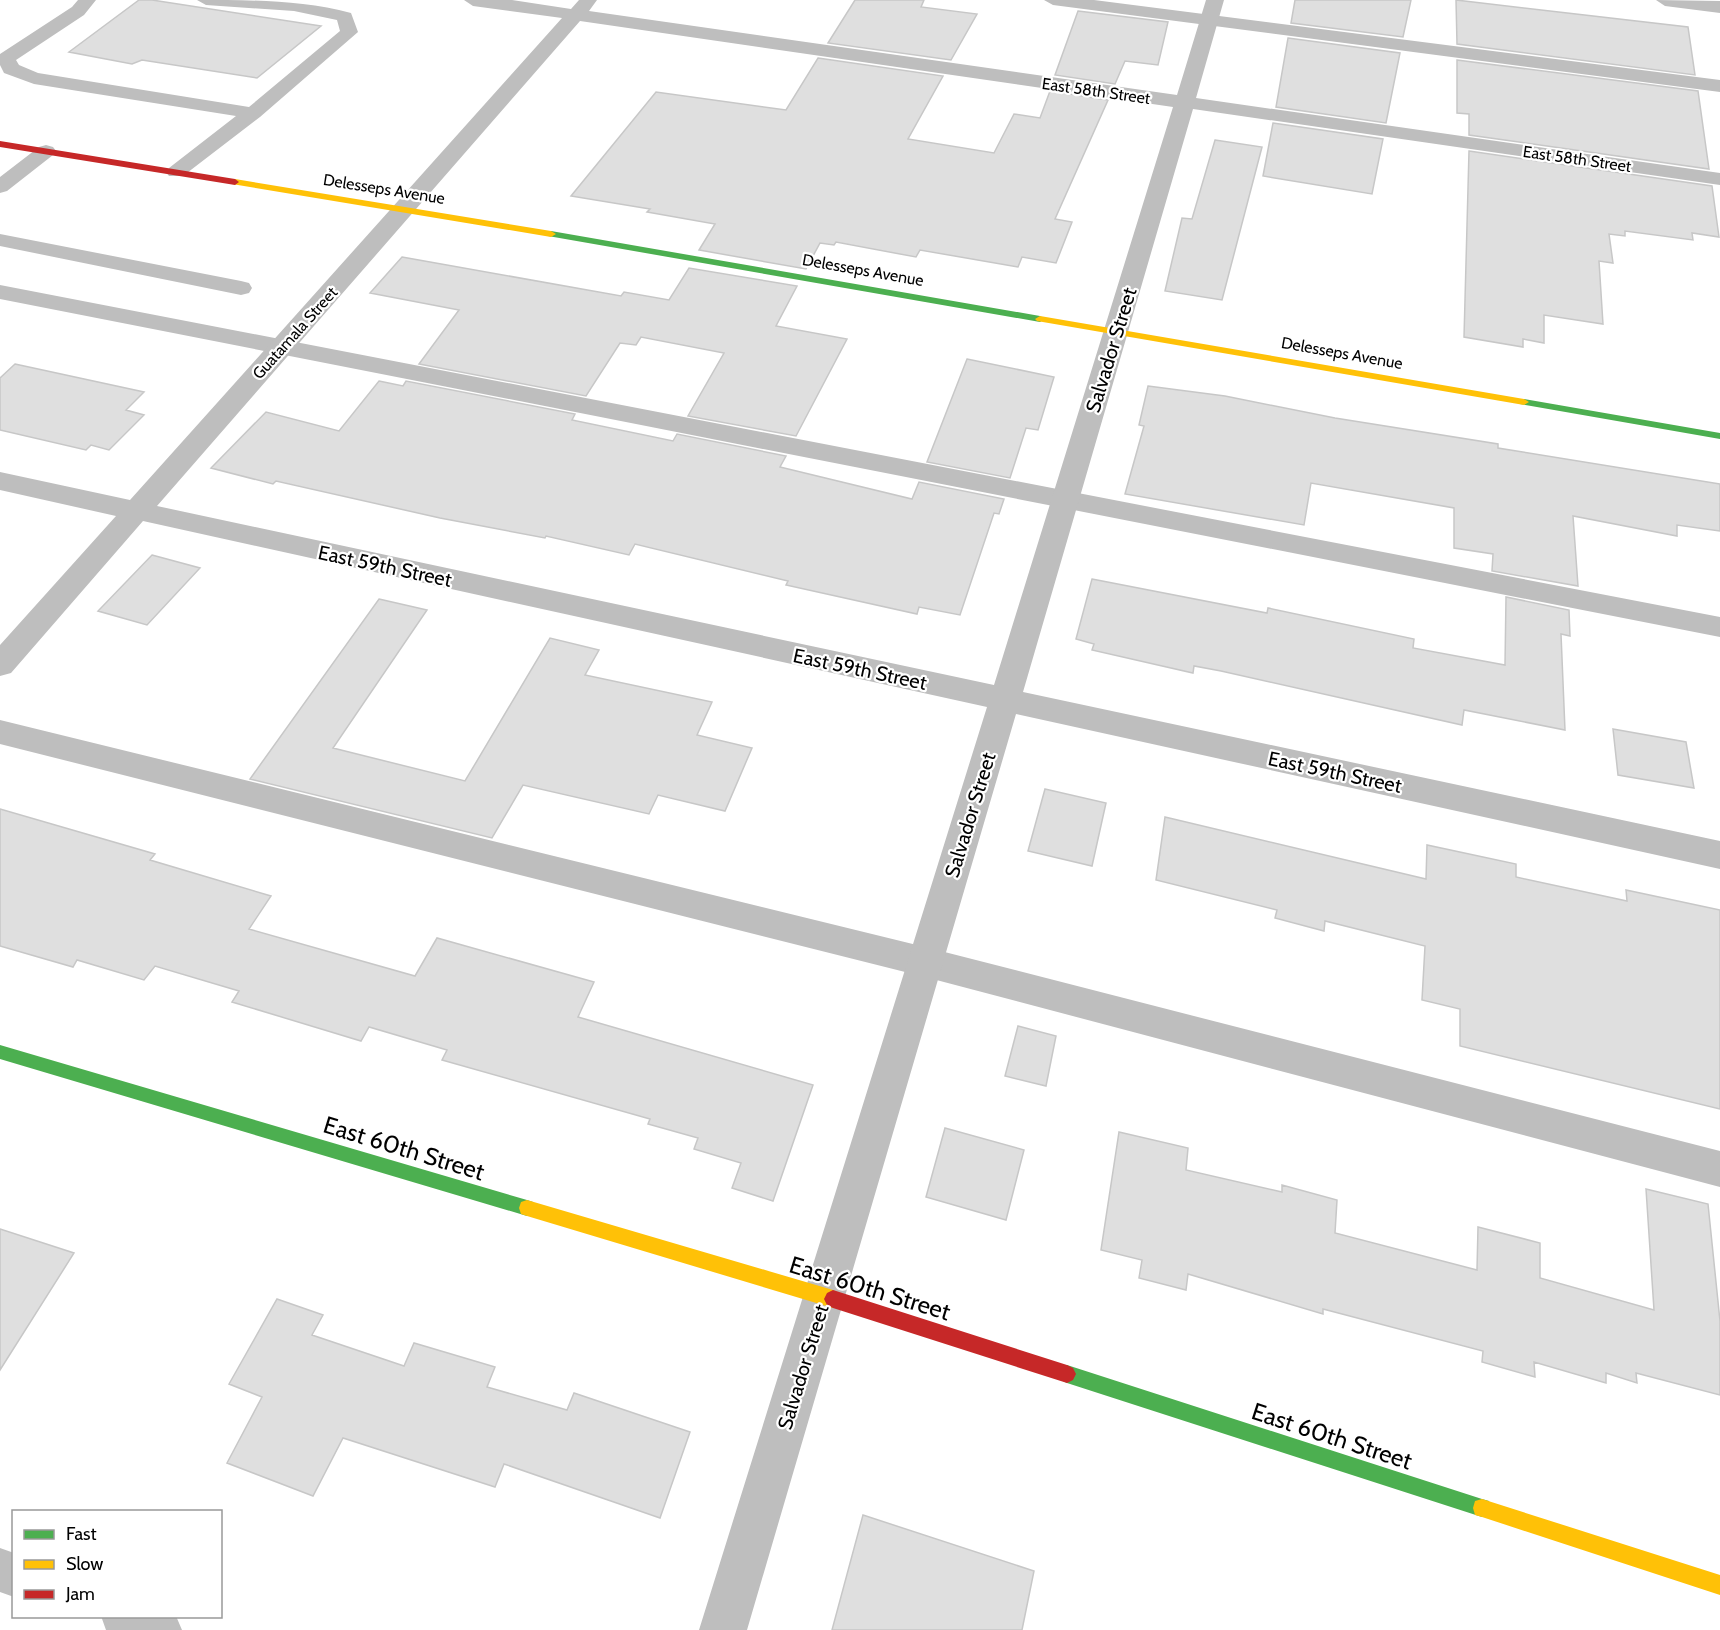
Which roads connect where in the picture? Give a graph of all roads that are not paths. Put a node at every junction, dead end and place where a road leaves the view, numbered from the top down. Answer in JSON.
{"nodes":[{"id":1,"x":87,"y":0,"type":"edge"},
{"id":2,"x":206,"y":0,"type":"edge"},
{"id":3,"x":473,"y":0,"type":"edge"},
{"id":4,"x":1053,"y":0,"type":"edge"},
{"id":5,"x":1665,"y":0,"type":"edge"},
{"id":6,"x":583,"y":7,"type":"edge"},
{"id":7,"x":1720,"y":7,"type":"edge"},
{"id":8,"x":1211,"y":11,"type":"edge"},
{"id":9,"x":1720,"y":86,"type":"edge"},
{"id":10,"x":1185,"y":104,"type":"junction"},
{"id":11,"x":253,"y":113,"type":"junction"},
{"id":12,"x":0,"y":144,"type":"edge"},
{"id":13,"x":46,"y":152,"type":"junction"},
{"id":14,"x":176,"y":172,"type":"junction"},
{"id":15,"x":1720,"y":179,"type":"edge"},
{"id":16,"x":0,"y":187,"type":"edge"},
{"id":17,"x":405,"y":208,"type":"junction"},
{"id":18,"x":0,"y":240,"type":"edge"},
{"id":19,"x":241,"y":288,"type":"dead end"},
{"id":20,"x":0,"y":292,"type":"edge"},
{"id":21,"x":1117,"y":331,"type":"junction"},
{"id":22,"x":283,"y":346,"type":"junction"},
{"id":23,"x":1720,"y":436,"type":"edge"},
{"id":24,"x":0,"y":481,"type":"edge"},
{"id":25,"x":1066,"y":499,"type":"junction"},
{"id":26,"x":136,"y":512,"type":"junction"},
{"id":27,"x":1720,"y":627,"type":"edge"},
{"id":28,"x":0,"y":665,"type":"edge"},
{"id":29,"x":1005,"y":700,"type":"junction"},
{"id":30,"x":0,"y":732,"type":"edge"},
{"id":31,"x":1720,"y":855,"type":"edge"},
{"id":32,"x":925,"y":963,"type":"junction"},
{"id":33,"x":0,"y":1052,"type":"edge"},
{"id":34,"x":1720,"y":1169,"type":"edge"},
{"id":35,"x":825,"y":1296,"type":"junction"},
{"id":36,"x":1720,"y":1585,"type":"edge"},
{"id":37,"x":126,"y":1618,"type":"edge"},
{"id":38,"x":159,"y":1630,"type":"edge"},
{"id":39,"x":723,"y":1630,"type":"edge"}],
"edges":[{"from":1,"to":11,"type":"lane"},
{"from":2,"to":11,"type":"lane"},
{"from":3,"to":6,"type":"street","name":"East 58th Street"},
{"from":4,"to":8,"type":"lane"},
{"from":5,"to":7,"type":"street"},
{"from":6,"to":10,"type":"street","name":"East 58th Street"},
{"from":6,"to":17,"type":"street","name":"Guatamala Street"},
{"from":8,"to":9,"type":"lane"},
{"from":8,"to":10,"type":"street","name":"Salvador Street"},
{"from":10,"to":15,"type":"street","name":"East 58th Street"},
{"from":10,"to":21,"type":"street","name":"Salvador Street"},
{"from":11,"to":14,"type":"lane"},
{"from":12,"to":13,"type":"main road","name":"Delesseps Avenue"},
{"from":13,"to":14,"type":"main road","name":"Delesseps Avenue"},
{"from":13,"to":16,"type":"lane"},
{"from":14,"to":17,"type":"main road","name":"Delesseps Avenue"},
{"from":17,"to":21,"type":"main road","name":"Delesseps Avenue"},
{"from":17,"to":22,"type":"street","name":"Guatamala Street"},
{"from":18,"to":19,"type":"lane"},
{"from":20,"to":22,"type":"lane"},
{"from":21,"to":23,"type":"main road","name":"Delesseps Avenue"},
{"from":21,"to":25,"type":"street","name":"Salvador Street"},
{"from":22,"to":25,"type":"lane"},
{"from":22,"to":26,"type":"street","name":"Guatamala Street"},
{"from":24,"to":26,"type":"street","name":"East 59th Street"},
{"from":25,"to":27,"type":"lane"},
{"from":25,"to":29,"type":"street","name":"Salvador Street"},
{"from":26,"to":28,"type":"street","name":"Guatamala Street"},
{"from":26,"to":29,"type":"street","name":"East 59th Street"},
{"from":29,"to":31,"type":"street","name":"East 59th Street"},
{"from":29,"to":32,"type":"street","name":"Salvador Street"},
{"from":30,"to":32,"type":"lane"},
{"from":32,"to":34,"type":"lane"},
{"from":32,"to":35,"type":"street","name":"Salvador Street"},
{"from":33,"to":35,"type":"main road","name":"East 60th Street"},
{"from":35,"to":36,"type":"main road","name":"East 60th Street"},
{"from":35,"to":39,"type":"street","name":"Salvador Street"},
{"from":37,"to":38,"type":"lane"}]}
